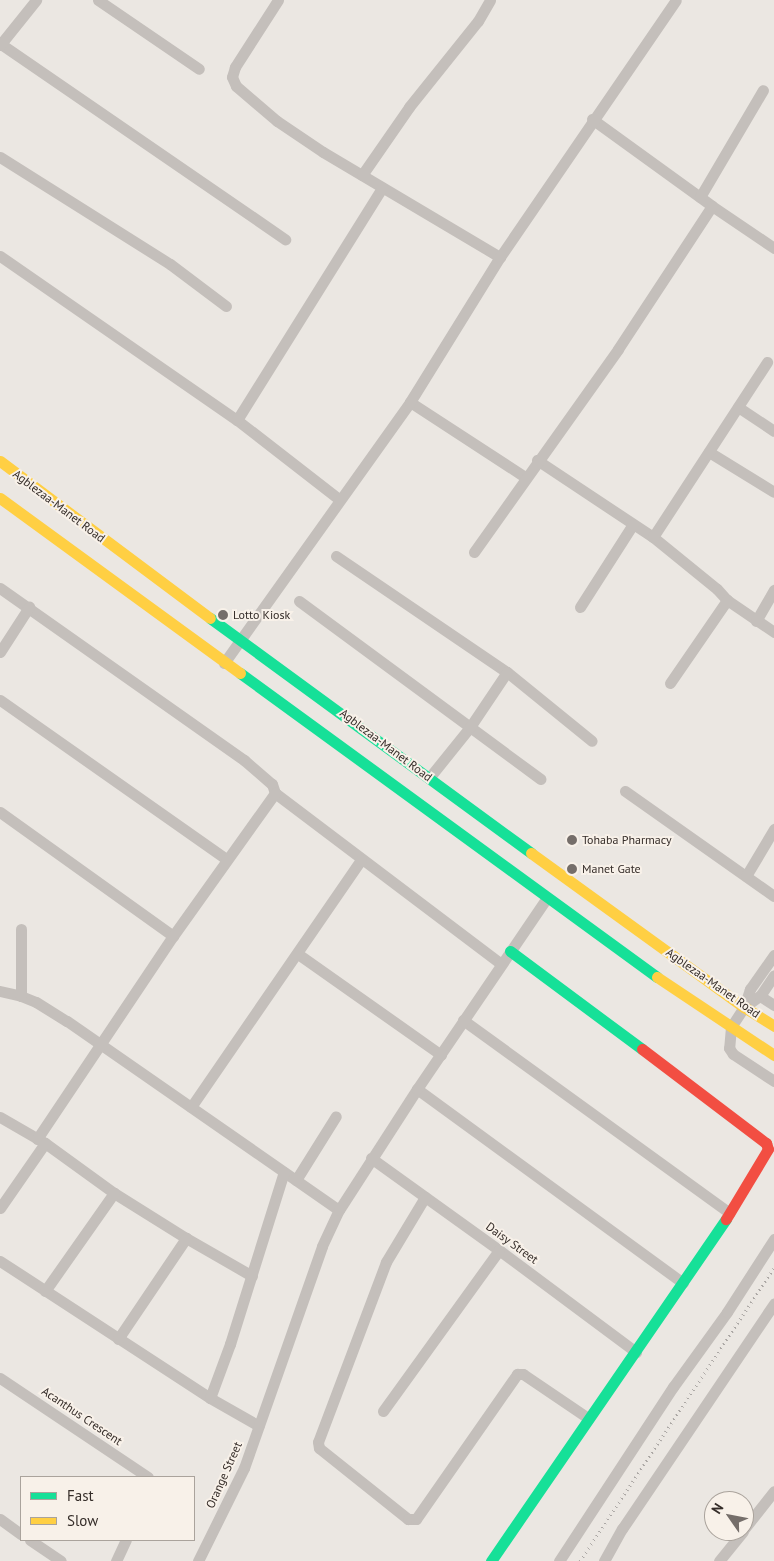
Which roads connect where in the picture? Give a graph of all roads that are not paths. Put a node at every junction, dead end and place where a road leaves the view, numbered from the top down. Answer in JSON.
{"nodes":[{"id":1,"x":36,"y":0,"type":"edge"},
{"id":2,"x":98,"y":0,"type":"edge"},
{"id":3,"x":278,"y":0,"type":"edge"},
{"id":4,"x":490,"y":0,"type":"edge"},
{"id":5,"x":676,"y":0,"type":"edge"},
{"id":6,"x":0,"y":44,"type":"edge"},
{"id":7,"x":199,"y":69,"type":"dead end"},
{"id":8,"x":763,"y":90,"type":"dead end"},
{"id":9,"x":592,"y":119,"type":"junction"},
{"id":10,"x":0,"y":156,"type":"edge"},
{"id":11,"x":362,"y":176,"type":"junction"},
{"id":12,"x":382,"y":188,"type":"junction"},
{"id":13,"x":700,"y":197,"type":"junction"},
{"id":14,"x":712,"y":206,"type":"junction"},
{"id":15,"x":285,"y":239,"type":"dead end"},
{"id":16,"x":774,"y":248,"type":"edge"},
{"id":17,"x":0,"y":256,"type":"edge"},
{"id":18,"x":500,"y":257,"type":"junction"},
{"id":19,"x":226,"y":306,"type":"dead end"},
{"id":20,"x":768,"y":362,"type":"dead end"},
{"id":21,"x":410,"y":402,"type":"junction"},
{"id":22,"x":738,"y":407,"type":"junction"},
{"id":23,"x":237,"y":420,"type":"junction"},
{"id":24,"x":774,"y":431,"type":"edge"},
{"id":25,"x":709,"y":452,"type":"junction"},
{"id":26,"x":537,"y":460,"type":"junction"},
{"id":27,"x":0,"y":461,"type":"edge"},
{"id":28,"x":525,"y":477,"type":"junction"},
{"id":29,"x":774,"y":492,"type":"edge"},
{"id":30,"x":0,"y":498,"type":"edge"},
{"id":31,"x":339,"y":499,"type":"junction"},
{"id":32,"x":633,"y":524,"type":"junction"},
{"id":33,"x":652,"y":537,"type":"junction"},
{"id":34,"x":474,"y":552,"type":"dead end"},
{"id":35,"x":336,"y":556,"type":"dead end"},
{"id":36,"x":0,"y":588,"type":"edge"},
{"id":37,"x":774,"y":590,"type":"edge"},
{"id":38,"x":726,"y":600,"type":"junction"},
{"id":39,"x":299,"y":602,"type":"dead end"},
{"id":40,"x":28,"y":607,"type":"junction"},
{"id":41,"x":580,"y":607,"type":"dead end"},
{"id":42,"x":756,"y":621,"type":"junction"},
{"id":43,"x":774,"y":632,"type":"edge"},
{"id":44,"x":241,"y":640,"type":"junction"},
{"id":45,"x":0,"y":652,"type":"edge"},
{"id":46,"x":224,"y":663,"type":"junction"},
{"id":47,"x":507,"y":672,"type":"junction"},
{"id":48,"x":670,"y":683,"type":"dead end"},
{"id":49,"x":0,"y":700,"type":"edge"},
{"id":50,"x":470,"y":727,"type":"junction"},
{"id":51,"x":592,"y":741,"type":"dead end"},
{"id":52,"x":429,"y":778,"type":"junction"},
{"id":53,"x":540,"y":779,"type":"dead end"},
{"id":54,"x":625,"y":791,"type":"dead end"},
{"id":55,"x":275,"y":793,"type":"junction"},
{"id":56,"x":0,"y":812,"type":"edge"},
{"id":57,"x":774,"y":829,"type":"edge"},
{"id":58,"x":226,"y":859,"type":"junction"},
{"id":59,"x":361,"y":860,"type":"junction"},
{"id":60,"x":746,"y":876,"type":"junction"},
{"id":61,"x":774,"y":896,"type":"edge"},
{"id":62,"x":547,"y":898,"type":"junction"},
{"id":63,"x":21,"y":929,"type":"dead end"},
{"id":64,"x":173,"y":936,"type":"junction"},
{"id":65,"x":510,"y":951,"type":"junction"},
{"id":66,"x":298,"y":954,"type":"junction"},
{"id":67,"x":774,"y":955,"type":"edge"},
{"id":68,"x":501,"y":964,"type":"junction"},
{"id":69,"x":774,"y":975,"type":"edge"},
{"id":70,"x":0,"y":991,"type":"edge"},
{"id":71,"x":21,"y":996,"type":"junction"},
{"id":72,"x":760,"y":996,"type":"junction"},
{"id":73,"x":774,"y":1005,"type":"edge"},
{"id":74,"x":744,"y":1006,"type":"junction"},
{"id":75,"x":463,"y":1020,"type":"junction"},
{"id":76,"x":774,"y":1026,"type":"edge"},
{"id":77,"x":731,"y":1027,"type":"junction"},
{"id":78,"x":101,"y":1045,"type":"junction"},
{"id":79,"x":441,"y":1055,"type":"junction"},
{"id":80,"x":774,"y":1056,"type":"edge"},
{"id":81,"x":774,"y":1081,"type":"edge"},
{"id":82,"x":417,"y":1089,"type":"junction"},
{"id":83,"x":191,"y":1107,"type":"junction"},
{"id":84,"x":336,"y":1116,"type":"dead end"},
{"id":85,"x":0,"y":1117,"type":"edge"},
{"id":86,"x":41,"y":1141,"type":"junction"},
{"id":87,"x":371,"y":1158,"type":"junction"},
{"id":88,"x":284,"y":1172,"type":"junction"},
{"id":89,"x":296,"y":1180,"type":"junction"},
{"id":90,"x":114,"y":1192,"type":"junction"},
{"id":91,"x":425,"y":1198,"type":"junction"},
{"id":92,"x":0,"y":1208,"type":"edge"},
{"id":93,"x":339,"y":1210,"type":"junction"},
{"id":94,"x":730,"y":1213,"type":"junction"},
{"id":95,"x":186,"y":1238,"type":"junction"},
{"id":96,"x":774,"y":1239,"type":"edge"},
{"id":97,"x":499,"y":1250,"type":"junction"},
{"id":98,"x":0,"y":1261,"type":"edge"},
{"id":99,"x":252,"y":1276,"type":"junction"},
{"id":100,"x":683,"y":1284,"type":"junction"},
{"id":101,"x":45,"y":1291,"type":"junction"},
{"id":102,"x":774,"y":1304,"type":"edge"},
{"id":103,"x":118,"y":1338,"type":"junction"},
{"id":104,"x":636,"y":1352,"type":"junction"},
{"id":105,"x":0,"y":1378,"type":"edge"},
{"id":106,"x":210,"y":1398,"type":"junction"},
{"id":107,"x":383,"y":1411,"type":"dead end"},
{"id":108,"x":588,"y":1418,"type":"junction"},
{"id":109,"x":259,"y":1426,"type":"junction"},
{"id":110,"x":147,"y":1476,"type":"edge"},
{"id":111,"x":774,"y":1490,"type":"edge"},
{"id":112,"x":754,"y":1516,"type":"edge"},
{"id":113,"x":0,"y":1519,"type":"edge"},
{"id":114,"x":20,"y":1533,"type":"edge"},
{"id":115,"x":31,"y":1541,"type":"edge"},
{"id":116,"x":126,"y":1541,"type":"edge"},
{"id":117,"x":734,"y":1541,"type":"edge"},
{"id":118,"x":61,"y":1561,"type":"edge"},
{"id":119,"x":116,"y":1561,"type":"edge"},
{"id":120,"x":198,"y":1561,"type":"edge"},
{"id":121,"x":491,"y":1561,"type":"edge"},
{"id":122,"x":559,"y":1561,"type":"edge"},
{"id":123,"x":604,"y":1561,"type":"edge"},
{"id":124,"x":719,"y":1561,"type":"edge"}],
"edges":[{"from":1,"to":6,"type":"street"},
{"from":2,"to":7,"type":"street"},
{"from":3,"to":11,"type":"street"},
{"from":4,"to":11,"type":"street"},
{"from":5,"to":9,"type":"street"},
{"from":6,"to":15,"type":"street"},
{"from":8,"to":13,"type":"street"},
{"from":9,"to":13,"type":"street"},
{"from":9,"to":18,"type":"street"},
{"from":10,"to":19,"type":"street"},
{"from":11,"to":12,"type":"street"},
{"from":12,"to":18,"type":"street"},
{"from":12,"to":23,"type":"street"},
{"from":13,"to":14,"type":"street"},
{"from":14,"to":16,"type":"street"},
{"from":14,"to":26,"type":"street"},
{"from":17,"to":23,"type":"street"},
{"from":18,"to":21,"type":"street"},
{"from":20,"to":22,"type":"street"},
{"from":21,"to":28,"type":"street"},
{"from":21,"to":31,"type":"street"},
{"from":22,"to":24,"type":"street"},
{"from":22,"to":25,"type":"street"},
{"from":23,"to":31,"type":"street"},
{"from":25,"to":29,"type":"street"},
{"from":25,"to":33,"type":"street"},
{"from":26,"to":28,"type":"street"},
{"from":26,"to":32,"type":"street"},
{"from":27,"to":44,"type":"main road","name":"Agblezaa-Manet Road"},
{"from":28,"to":34,"type":"street"},
{"from":30,"to":46,"type":"main road","name":"Agblezaa-Manet Road"},
{"from":31,"to":44,"type":"street"},
{"from":32,"to":33,"type":"street"},
{"from":32,"to":41,"type":"street"},
{"from":33,"to":38,"type":"street"},
{"from":35,"to":47,"type":"street"},
{"from":36,"to":40,"type":"street"},
{"from":37,"to":42,"type":"street"},
{"from":38,"to":42,"type":"street"},
{"from":38,"to":48,"type":"street"},
{"from":39,"to":50,"type":"street"},
{"from":40,"to":45,"type":"street"},
{"from":40,"to":55,"type":"street"},
{"from":42,"to":43,"type":"street"},
{"from":44,"to":46,"type":"street"},
{"from":44,"to":52,"type":"main road","name":"Agblezaa-Manet Road"},
{"from":46,"to":62,"type":"main road","name":"Agblezaa-Manet Road"},
{"from":47,"to":50,"type":"street"},
{"from":47,"to":51,"type":"street"},
{"from":49,"to":58,"type":"street"},
{"from":50,"to":52,"type":"street"},
{"from":50,"to":53,"type":"street"},
{"from":52,"to":74,"type":"main road","name":"Agblezaa-Manet Road"},
{"from":54,"to":60,"type":"street"},
{"from":55,"to":58,"type":"street"},
{"from":55,"to":59,"type":"street"},
{"from":56,"to":64,"type":"street"},
{"from":57,"to":60,"type":"street"},
{"from":58,"to":64,"type":"street"},
{"from":59,"to":66,"type":"street"},
{"from":59,"to":68,"type":"street"},
{"from":60,"to":61,"type":"street"},
{"from":62,"to":65,"type":"street","name":"Orange Street"},
{"from":62,"to":77,"type":"main road","name":"Agblezaa-Manet Road"},
{"from":63,"to":71,"type":"street"},
{"from":64,"to":78,"type":"street"},
{"from":65,"to":68,"type":"street","name":"Orange Street"},
{"from":65,"to":94,"type":"main road"},
{"from":66,"to":79,"type":"street"},
{"from":66,"to":83,"type":"street"},
{"from":67,"to":74,"type":"street"},
{"from":68,"to":75,"type":"street","name":"Orange Street"},
{"from":69,"to":72,"type":"street"},
{"from":70,"to":71,"type":"street"},
{"from":71,"to":78,"type":"street"},
{"from":72,"to":73,"type":"street"},
{"from":72,"to":74,"type":"street"},
{"from":74,"to":76,"type":"main road","name":"Agblezaa-Manet Road"},
{"from":74,"to":77,"type":"street"},
{"from":75,"to":79,"type":"street","name":"Orange Street"},
{"from":75,"to":94,"type":"street"},
{"from":77,"to":80,"type":"main road","name":"Agblezaa-Manet Road"},
{"from":77,"to":81,"type":"street"},
{"from":78,"to":83,"type":"street"},
{"from":78,"to":86,"type":"street"},
{"from":79,"to":82,"type":"street","name":"Orange Street"},
{"from":82,"to":87,"type":"street","name":"Orange Street"},
{"from":82,"to":100,"type":"street"},
{"from":83,"to":88,"type":"street"},
{"from":84,"to":89,"type":"street"},
{"from":85,"to":86,"type":"street"},
{"from":86,"to":90,"type":"street"},
{"from":86,"to":92,"type":"street"},
{"from":87,"to":91,"type":"street","name":"Daisy Street"},
{"from":87,"to":93,"type":"street","name":"Orange Street"},
{"from":88,"to":89,"type":"street"},
{"from":88,"to":99,"type":"street"},
{"from":89,"to":93,"type":"street"},
{"from":90,"to":95,"type":"street"},
{"from":90,"to":101,"type":"street"},
{"from":91,"to":97,"type":"street","name":"Daisy Street"},
{"from":91,"to":108,"type":"street"},
{"from":93,"to":109,"type":"street","name":"Orange Street"},
{"from":94,"to":100,"type":"main road"},
{"from":95,"to":99,"type":"street"},
{"from":95,"to":103,"type":"street"},
{"from":96,"to":122,"type":"street"},
{"from":97,"to":104,"type":"street","name":"Daisy Street"},
{"from":97,"to":107,"type":"street"},
{"from":98,"to":101,"type":"street"},
{"from":99,"to":106,"type":"street"},
{"from":100,"to":104,"type":"main road"},
{"from":101,"to":103,"type":"street"},
{"from":102,"to":123,"type":"street"},
{"from":103,"to":106,"type":"street"},
{"from":104,"to":108,"type":"main road"},
{"from":105,"to":110,"type":"street","name":"Acanthus Crescent"},
{"from":106,"to":109,"type":"street"},
{"from":108,"to":121,"type":"main road"},
{"from":109,"to":120,"type":"street","name":"Orange Street"},
{"from":111,"to":112,"type":"street"},
{"from":113,"to":114,"type":"street"},
{"from":115,"to":118,"type":"street"},
{"from":116,"to":119,"type":"street"},
{"from":117,"to":124,"type":"street"}]}
